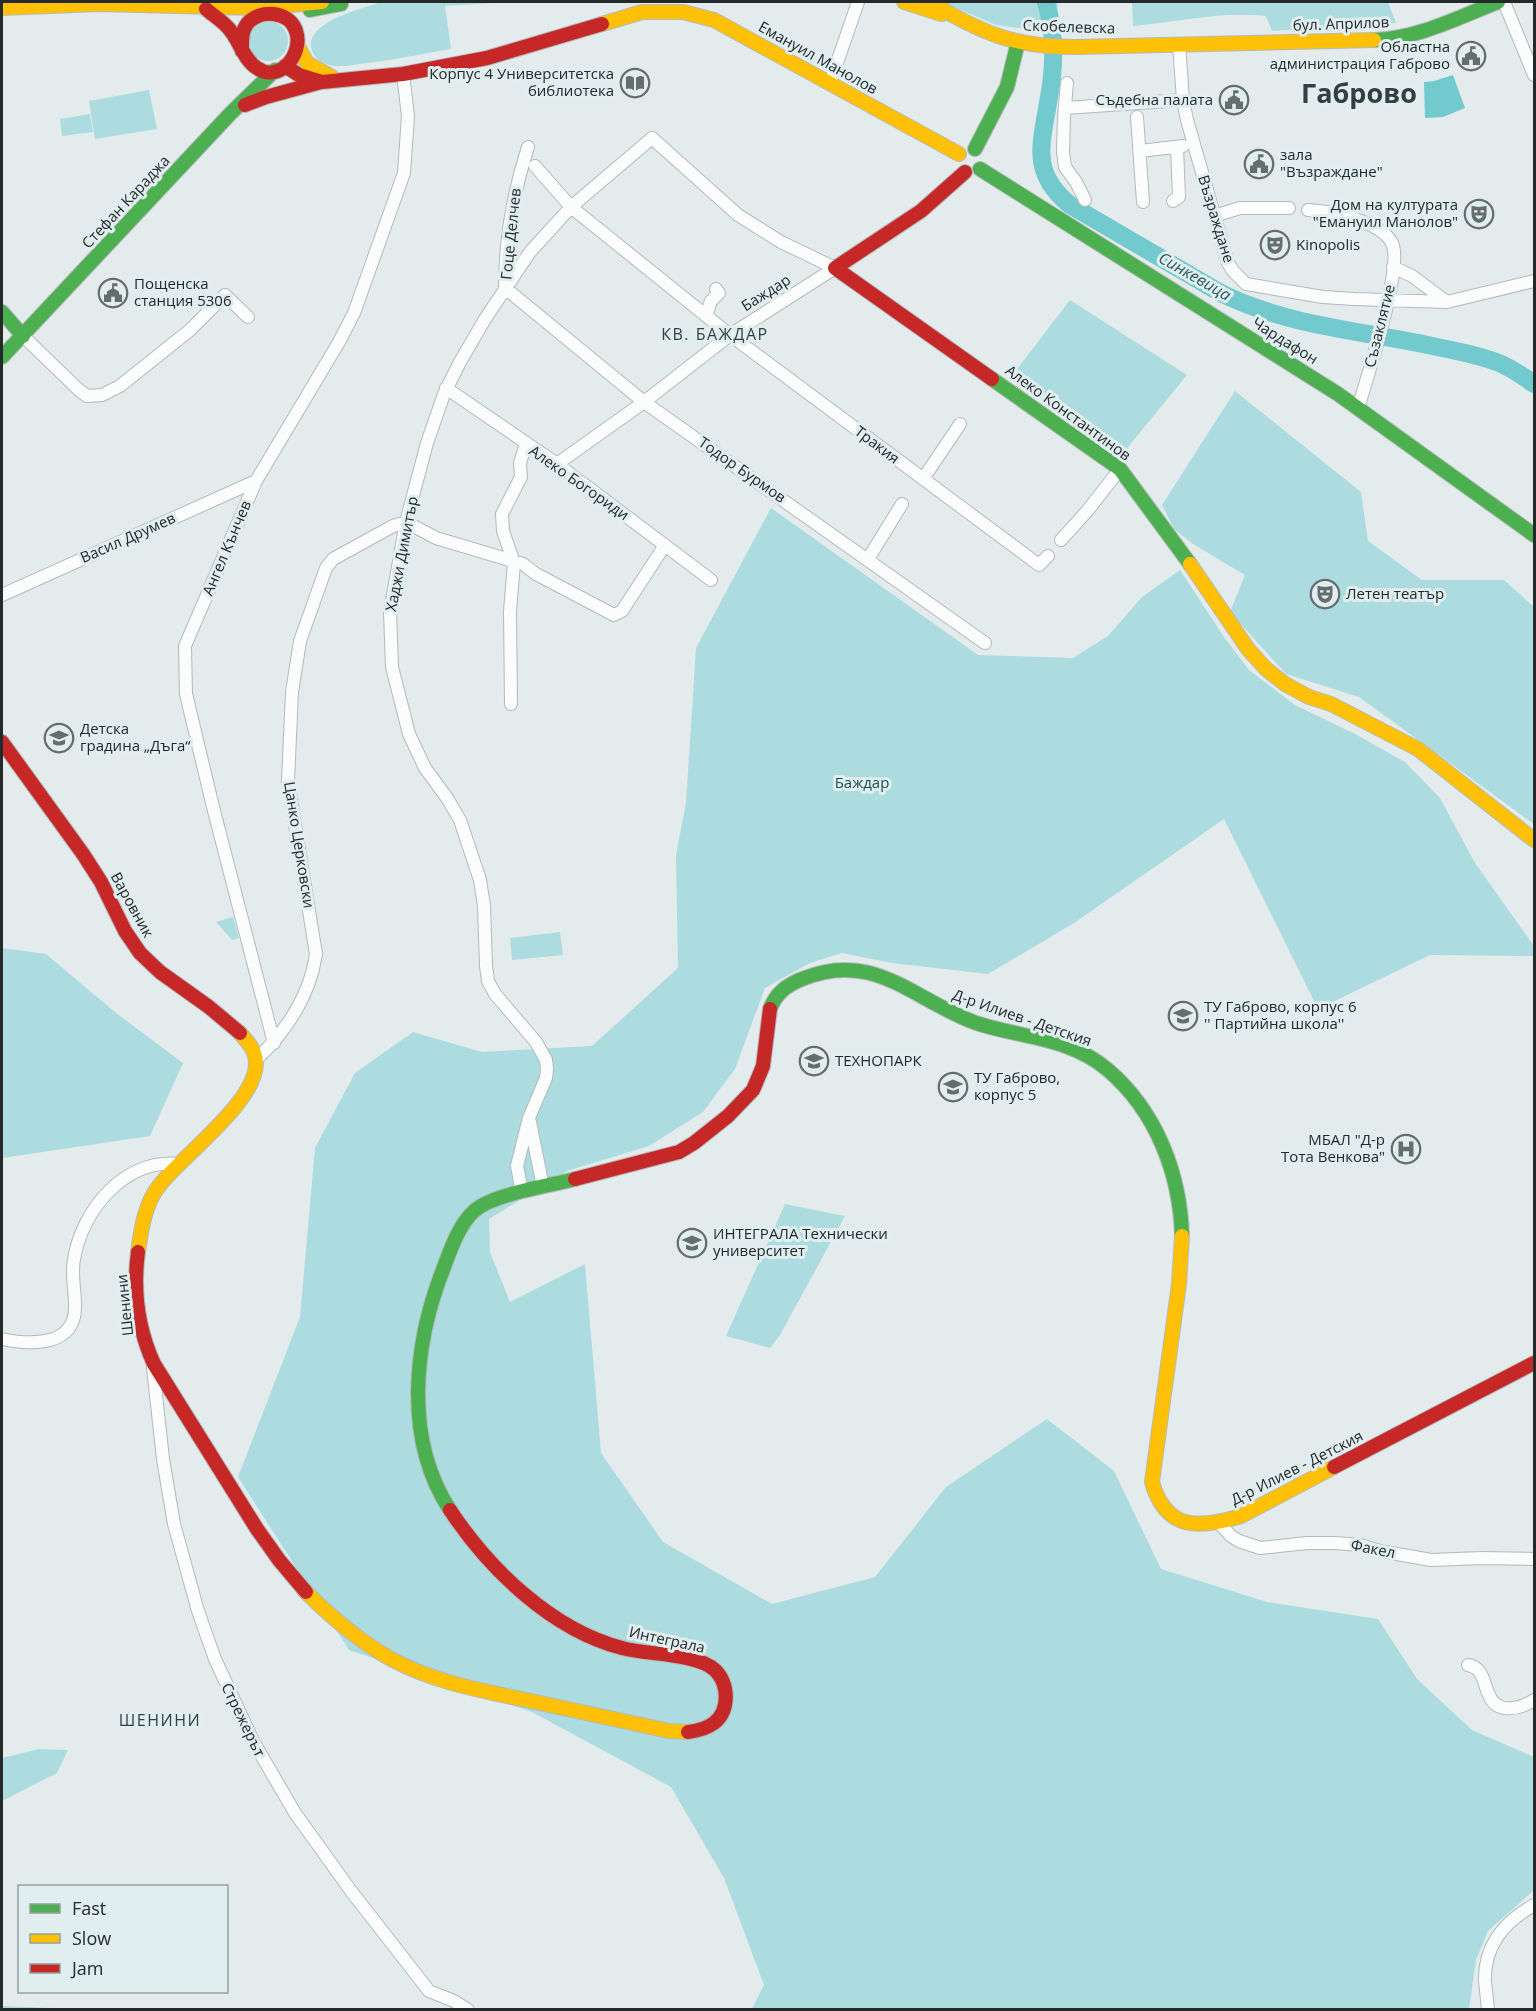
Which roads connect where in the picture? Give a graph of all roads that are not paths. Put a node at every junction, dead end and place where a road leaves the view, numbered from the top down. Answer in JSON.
{"nodes":[{"id":1,"x":322,"y":2,"type":"edge"},
{"id":2,"x":858,"y":2,"type":"edge"},
{"id":3,"x":904,"y":2,"type":"edge"},
{"id":4,"x":929,"y":2,"type":"edge"},
{"id":5,"x":1498,"y":2,"type":"edge"},
{"id":6,"x":1504,"y":2,"type":"edge"},
{"id":7,"x":343,"y":3,"type":"edge"},
{"id":8,"x":2,"y":8,"type":"edge"},
{"id":9,"x":201,"y":8,"type":"junction"},
{"id":10,"x":262,"y":14,"type":"junction"},
{"id":11,"x":278,"y":14,"type":"junction"},
{"id":12,"x":962,"y":21,"type":"junction"},
{"id":13,"x":298,"y":40,"type":"junction"},
{"id":14,"x":1023,"y":43,"type":"junction"},
{"id":15,"x":1179,"y":44,"type":"junction"},
{"id":16,"x":242,"y":51,"type":"junction"},
{"id":17,"x":251,"y":64,"type":"junction"},
{"id":18,"x":280,"y":68,"type":"junction"},
{"id":19,"x":403,"y":74,"type":"junction"},
{"id":20,"x":1534,"y":75,"type":"edge"},
{"id":21,"x":338,"y":79,"type":"junction"},
{"id":22,"x":322,"y":82,"type":"junction"},
{"id":23,"x":830,"y":83,"type":"junction"},
{"id":24,"x":1067,"y":83,"type":"dead end"},
{"id":25,"x":1183,"y":100,"type":"junction"},
{"id":26,"x":1065,"y":108,"type":"junction"},
{"id":27,"x":236,"y":109,"type":"junction"},
{"id":28,"x":1137,"y":117,"type":"dead end"},
{"id":29,"x":652,"y":138,"type":"joint"},
{"id":30,"x":1193,"y":143,"type":"junction"},
{"id":31,"x":528,"y":147,"type":"dead end"},
{"id":32,"x":1177,"y":147,"type":"junction"},
{"id":33,"x":975,"y":149,"type":"junction"},
{"id":34,"x":1140,"y":151,"type":"junction"},
{"id":35,"x":959,"y":154,"type":"junction"},
{"id":36,"x":535,"y":166,"type":"dead end"},
{"id":37,"x":980,"y":169,"type":"junction"},
{"id":38,"x":965,"y":172,"type":"junction"},
{"id":39,"x":1085,"y":201,"type":"dead end"},
{"id":40,"x":1173,"y":201,"type":"dead end"},
{"id":41,"x":1143,"y":202,"type":"dead end"},
{"id":42,"x":571,"y":207,"type":"junction"},
{"id":43,"x":1289,"y":208,"type":"dead end"},
{"id":44,"x":1308,"y":210,"type":"dead end"},
{"id":45,"x":1214,"y":216,"type":"junction"},
{"id":46,"x":1393,"y":267,"type":"junction"},
{"id":47,"x":835,"y":268,"type":"junction"},
{"id":48,"x":1534,"y":281,"type":"edge"},
{"id":49,"x":505,"y":288,"type":"junction"},
{"id":50,"x":716,"y":289,"type":"dead end"},
{"id":51,"x":1448,"y":302,"type":"junction"},
{"id":52,"x":1386,"y":307,"type":"junction"},
{"id":53,"x":2,"y":312,"type":"edge"},
{"id":54,"x":706,"y":316,"type":"junction"},
{"id":55,"x":248,"y":317,"type":"dead end"},
{"id":56,"x":730,"y":335,"type":"junction"},
{"id":57,"x":23,"y":336,"type":"junction"},
{"id":58,"x":2,"y":357,"type":"edge"},
{"id":59,"x":446,"y":388,"type":"junction"},
{"id":60,"x":644,"y":402,"type":"junction"},
{"id":61,"x":1358,"y":409,"type":"junction"},
{"id":62,"x":960,"y":424,"type":"dead end"},
{"id":63,"x":526,"y":444,"type":"junction"},
{"id":64,"x":557,"y":464,"type":"junction"},
{"id":65,"x":1120,"y":469,"type":"junction"},
{"id":66,"x":923,"y":479,"type":"junction"},
{"id":67,"x":255,"y":481,"type":"junction"},
{"id":68,"x":902,"y":504,"type":"dead end"},
{"id":69,"x":406,"y":522,"type":"junction"},
{"id":70,"x":1534,"y":535,"type":"edge"},
{"id":71,"x":1061,"y":540,"type":"dead end"},
{"id":72,"x":665,"y":545,"type":"junction"},
{"id":73,"x":1048,"y":556,"type":"dead end"},
{"id":74,"x":868,"y":559,"type":"junction"},
{"id":75,"x":514,"y":563,"type":"junction"},
{"id":76,"x":711,"y":580,"type":"dead end"},
{"id":77,"x":2,"y":595,"type":"edge"},
{"id":78,"x":985,"y":643,"type":"dead end"},
{"id":79,"x":511,"y":704,"type":"dead end"},
{"id":80,"x":2,"y":742,"type":"edge"},
{"id":81,"x":1534,"y":840,"type":"edge"},
{"id":82,"x":274,"y":1043,"type":"junction"},
{"id":83,"x":257,"y":1059,"type":"junction"},
{"id":84,"x":529,"y":1118,"type":"junction"},
{"id":85,"x":179,"y":1164,"type":"junction"},
{"id":86,"x":543,"y":1187,"type":"junction"},
{"id":87,"x":522,"y":1192,"type":"junction"},
{"id":88,"x":2,"y":1339,"type":"edge"},
{"id":89,"x":152,"y":1360,"type":"junction"},
{"id":90,"x":1534,"y":1363,"type":"edge"},
{"id":91,"x":219,"y":1469,"type":"joint"},
{"id":92,"x":1219,"y":1523,"type":"junction"},
{"id":93,"x":1534,"y":1559,"type":"edge"},
{"id":94,"x":1468,"y":1665,"type":"dead end"},
{"id":95,"x":1534,"y":1701,"type":"edge"},
{"id":96,"x":1534,"y":1905,"type":"edge"},
{"id":97,"x":468,"y":2010,"type":"edge"},
{"id":98,"x":1488,"y":2010,"type":"edge"}],
"edges":[{"from":1,"to":9,"type":"street"},
{"from":2,"to":23,"type":"street"},
{"from":3,"to":12,"type":"street","name":"Скобелевска"},
{"from":4,"to":12,"type":"street","name":"Скобелевска"},
{"from":5,"to":15,"type":"street","name":"бул. Априлов"},
{"from":6,"to":20,"type":"street"},
{"from":7,"to":11,"type":"street"},
{"from":7,"to":13,"type":"street"},
{"from":8,"to":9,"type":"street"},
{"from":9,"to":10,"type":"street"},
{"from":9,"to":16,"type":"street"},
{"from":10,"to":11,"type":"street"},
{"from":10,"to":16,"type":"street"},
{"from":11,"to":13,"type":"street"},
{"from":12,"to":14,"type":"street","name":"Скобелевска"},
{"from":13,"to":18,"type":"street"},
{"from":13,"to":21,"type":"street"},
{"from":14,"to":15,"type":"street","name":"Скобелевска"},
{"from":14,"to":33,"type":"street"},
{"from":15,"to":25,"type":"street","name":"Възраждане"},
{"from":16,"to":17,"type":"street"},
{"from":17,"to":18,"type":"street"},
{"from":17,"to":27,"type":"street"},
{"from":18,"to":22,"type":"street"},
{"from":18,"to":27,"type":"street","name":"Стефан Караджа"},
{"from":19,"to":21,"type":"street","name":"Емануил Манолов"},
{"from":19,"to":23,"type":"street","name":"Емануил Манолов"},
{"from":19,"to":67,"type":"street","name":"Ангел Кънчев"},
{"from":21,"to":22,"type":"street","name":"Емануил Манолов"},
{"from":22,"to":27,"type":"street","name":"Емануил Манолов"},
{"from":23,"to":35,"type":"street","name":"Емануил Манолов"},
{"from":24,"to":26,"type":"street"},
{"from":25,"to":26,"type":"street"},
{"from":25,"to":30,"type":"street","name":"Възраждане"},
{"from":26,"to":39,"type":"street"},
{"from":27,"to":57,"type":"street","name":"Стефан Караджа"},
{"from":28,"to":34,"type":"street"},
{"from":29,"to":42,"type":"street","name":"Хаджи Димитър"},
{"from":29,"to":47,"type":"street","name":"Алеко Константинов"},
{"from":30,"to":32,"type":"street"},
{"from":30,"to":45,"type":"street","name":"Възраждане"},
{"from":31,"to":49,"type":"street","name":"Гоце Делчев"},
{"from":32,"to":34,"type":"street"},
{"from":32,"to":40,"type":"street"},
{"from":33,"to":35,"type":"street"},
{"from":33,"to":37,"type":"street"},
{"from":34,"to":41,"type":"street"},
{"from":35,"to":38,"type":"street"},
{"from":36,"to":42,"type":"street"},
{"from":37,"to":38,"type":"street"},
{"from":37,"to":61,"type":"street","name":"Чардафон"},
{"from":38,"to":47,"type":"street","name":"Баждар"},
{"from":42,"to":49,"type":"street","name":"Хаджи Димитър"},
{"from":42,"to":54,"type":"street","name":"Тракия"},
{"from":43,"to":45,"type":"street"},
{"from":44,"to":46,"type":"street","name":"Съзаклятие"},
{"from":45,"to":52,"type":"street","name":"Възраждане"},
{"from":46,"to":51,"type":"street"},
{"from":46,"to":52,"type":"street","name":"Съзаклятие"},
{"from":47,"to":56,"type":"street","name":"Баждар"},
{"from":47,"to":65,"type":"street","name":"Алеко Константинов"},
{"from":48,"to":51,"type":"street","name":"Възраждане"},
{"from":49,"to":59,"type":"street","name":"Хаджи Димитър"},
{"from":49,"to":60,"type":"street","name":"Тодор Бурмов"},
{"from":50,"to":54,"type":"street"},
{"from":51,"to":52,"type":"street","name":"Възраждане"},
{"from":52,"to":61,"type":"street","name":"Съзаклятие"},
{"from":53,"to":57,"type":"street"},
{"from":54,"to":56,"type":"street","name":"Тракия"},
{"from":55,"to":57,"type":"street"},
{"from":56,"to":60,"type":"street","name":"Баждар"},
{"from":56,"to":66,"type":"street","name":"Тракия"},
{"from":57,"to":58,"type":"street","name":"Стефан Караджа"},
{"from":59,"to":63,"type":"street","name":"Алеко Богориди"},
{"from":59,"to":69,"type":"street","name":"Хаджи Димитър"},
{"from":60,"to":64,"type":"street","name":"Баждар"},
{"from":60,"to":74,"type":"street","name":"Тодор Бурмов"},
{"from":61,"to":70,"type":"street","name":"Чардафон"},
{"from":62,"to":66,"type":"street"},
{"from":63,"to":64,"type":"street","name":"Алеко Богориди"},
{"from":63,"to":75,"type":"street"},
{"from":64,"to":72,"type":"street","name":"Алеко Богориди"},
{"from":65,"to":71,"type":"street"},
{"from":65,"to":81,"type":"street","name":"Алеко Константинов"},
{"from":66,"to":73,"type":"street","name":"Тракия"},
{"from":67,"to":77,"type":"street","name":"Васил Друмев"},
{"from":67,"to":82,"type":"street","name":"Ангел Кънчев"},
{"from":68,"to":74,"type":"street"},
{"from":69,"to":75,"type":"street"},
{"from":69,"to":82,"type":"street","name":"Цанко Церковски"},
{"from":69,"to":84,"type":"street","name":"Хаджи Димитър"},
{"from":72,"to":75,"type":"street"},
{"from":72,"to":76,"type":"street","name":"Алеко Богориди"},
{"from":74,"to":78,"type":"street","name":"Тодор Бурмов"},
{"from":75,"to":79,"type":"street"},
{"from":80,"to":83,"type":"street","name":"Варовник"},
{"from":82,"to":83,"type":"street","name":"Цанко Церковски"},
{"from":83,"to":85,"type":"street","name":"Шенини"},
{"from":84,"to":86,"type":"street"},
{"from":84,"to":87,"type":"street","name":"Хаджи Димитър"},
{"from":85,"to":88,"type":"street"},
{"from":85,"to":89,"type":"street","name":"Шенини"},
{"from":86,"to":87,"type":"street","name":"Д-р Илиев - Детския"},
{"from":86,"to":92,"type":"street","name":"Д-р Илиев - Детския"},
{"from":87,"to":91,"type":"street","name":"Интеграла"},
{"from":89,"to":91,"type":"street","name":"Шенини"},
{"from":89,"to":97,"type":"street","name":"Стрежерът"},
{"from":90,"to":92,"type":"street","name":"Д-р Илиев - Детския"},
{"from":92,"to":93,"type":"street","name":"Факел"},
{"from":94,"to":95,"type":"street"},
{"from":96,"to":98,"type":"street"}]}
